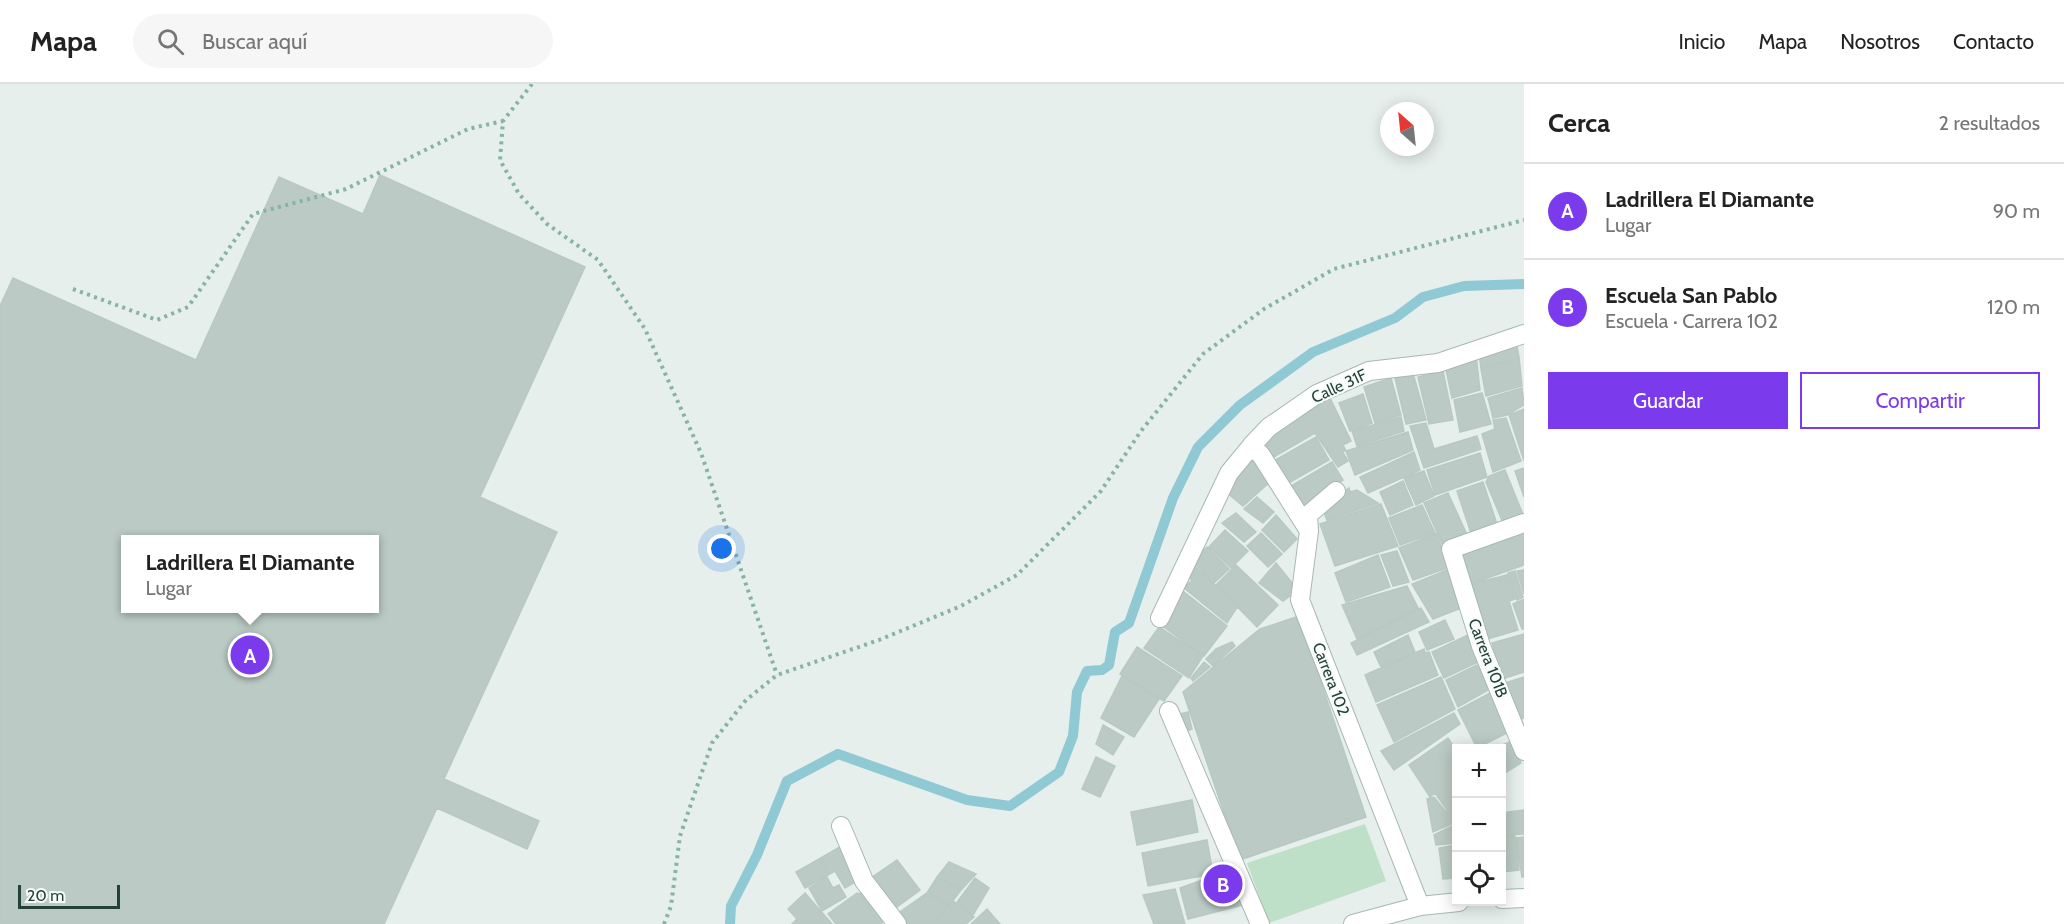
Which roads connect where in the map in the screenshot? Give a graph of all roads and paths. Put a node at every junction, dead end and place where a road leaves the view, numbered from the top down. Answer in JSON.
{"nodes":[{"id":1,"x":532,"y":84,"type":"edge"},
{"id":2,"x":503,"y":121,"type":"junction"},
{"id":3,"x":1524,"y":220,"type":"edge"},
{"id":4,"x":73,"y":289,"type":"dead end"},
{"id":5,"x":1524,"y":334,"type":"edge"},
{"id":6,"x":1257,"y":449,"type":"junction"},
{"id":7,"x":1336,"y":491,"type":"dead end"},
{"id":8,"x":1524,"y":523,"type":"edge"},
{"id":9,"x":1309,"y":531,"type":"junction"},
{"id":10,"x":1160,"y":618,"type":"dead end"},
{"id":11,"x":777,"y":675,"type":"junction"},
{"id":12,"x":1169,"y":711,"type":"dead end"},
{"id":13,"x":1524,"y":751,"type":"edge"},
{"id":14,"x":841,"y":826,"type":"dead end"},
{"id":15,"x":1524,"y":898,"type":"edge"},
{"id":16,"x":1506,"y":899,"type":"edge"},
{"id":17,"x":1452,"y":903,"type":"edge"},
{"id":18,"x":1420,"y":906,"type":"junction"},
{"id":19,"x":664,"y":924,"type":"edge"},
{"id":20,"x":897,"y":924,"type":"edge"},
{"id":21,"x":1260,"y":924,"type":"edge"},
{"id":22,"x":1353,"y":924,"type":"edge"}],
"edges":[{"from":1,"to":2,"type":"path"},
{"from":2,"to":4,"type":"path"},
{"from":2,"to":11,"type":"path"},
{"from":3,"to":11,"type":"path"},
{"from":5,"to":6,"type":"street","name":"Calle 31F"},
{"from":6,"to":9,"type":"street"},
{"from":6,"to":10,"type":"street","name":"Calle 31F"},
{"from":7,"to":9,"type":"street","name":"Carrera 102"},
{"from":8,"to":13,"type":"street","name":"Carrera 101B"},
{"from":9,"to":18,"type":"street","name":"Carrera 102"},
{"from":11,"to":19,"type":"path"},
{"from":12,"to":21,"type":"street"},
{"from":14,"to":20,"type":"street"},
{"from":15,"to":16,"type":"street"},
{"from":17,"to":18,"type":"street"},
{"from":18,"to":22,"type":"street"}]}
